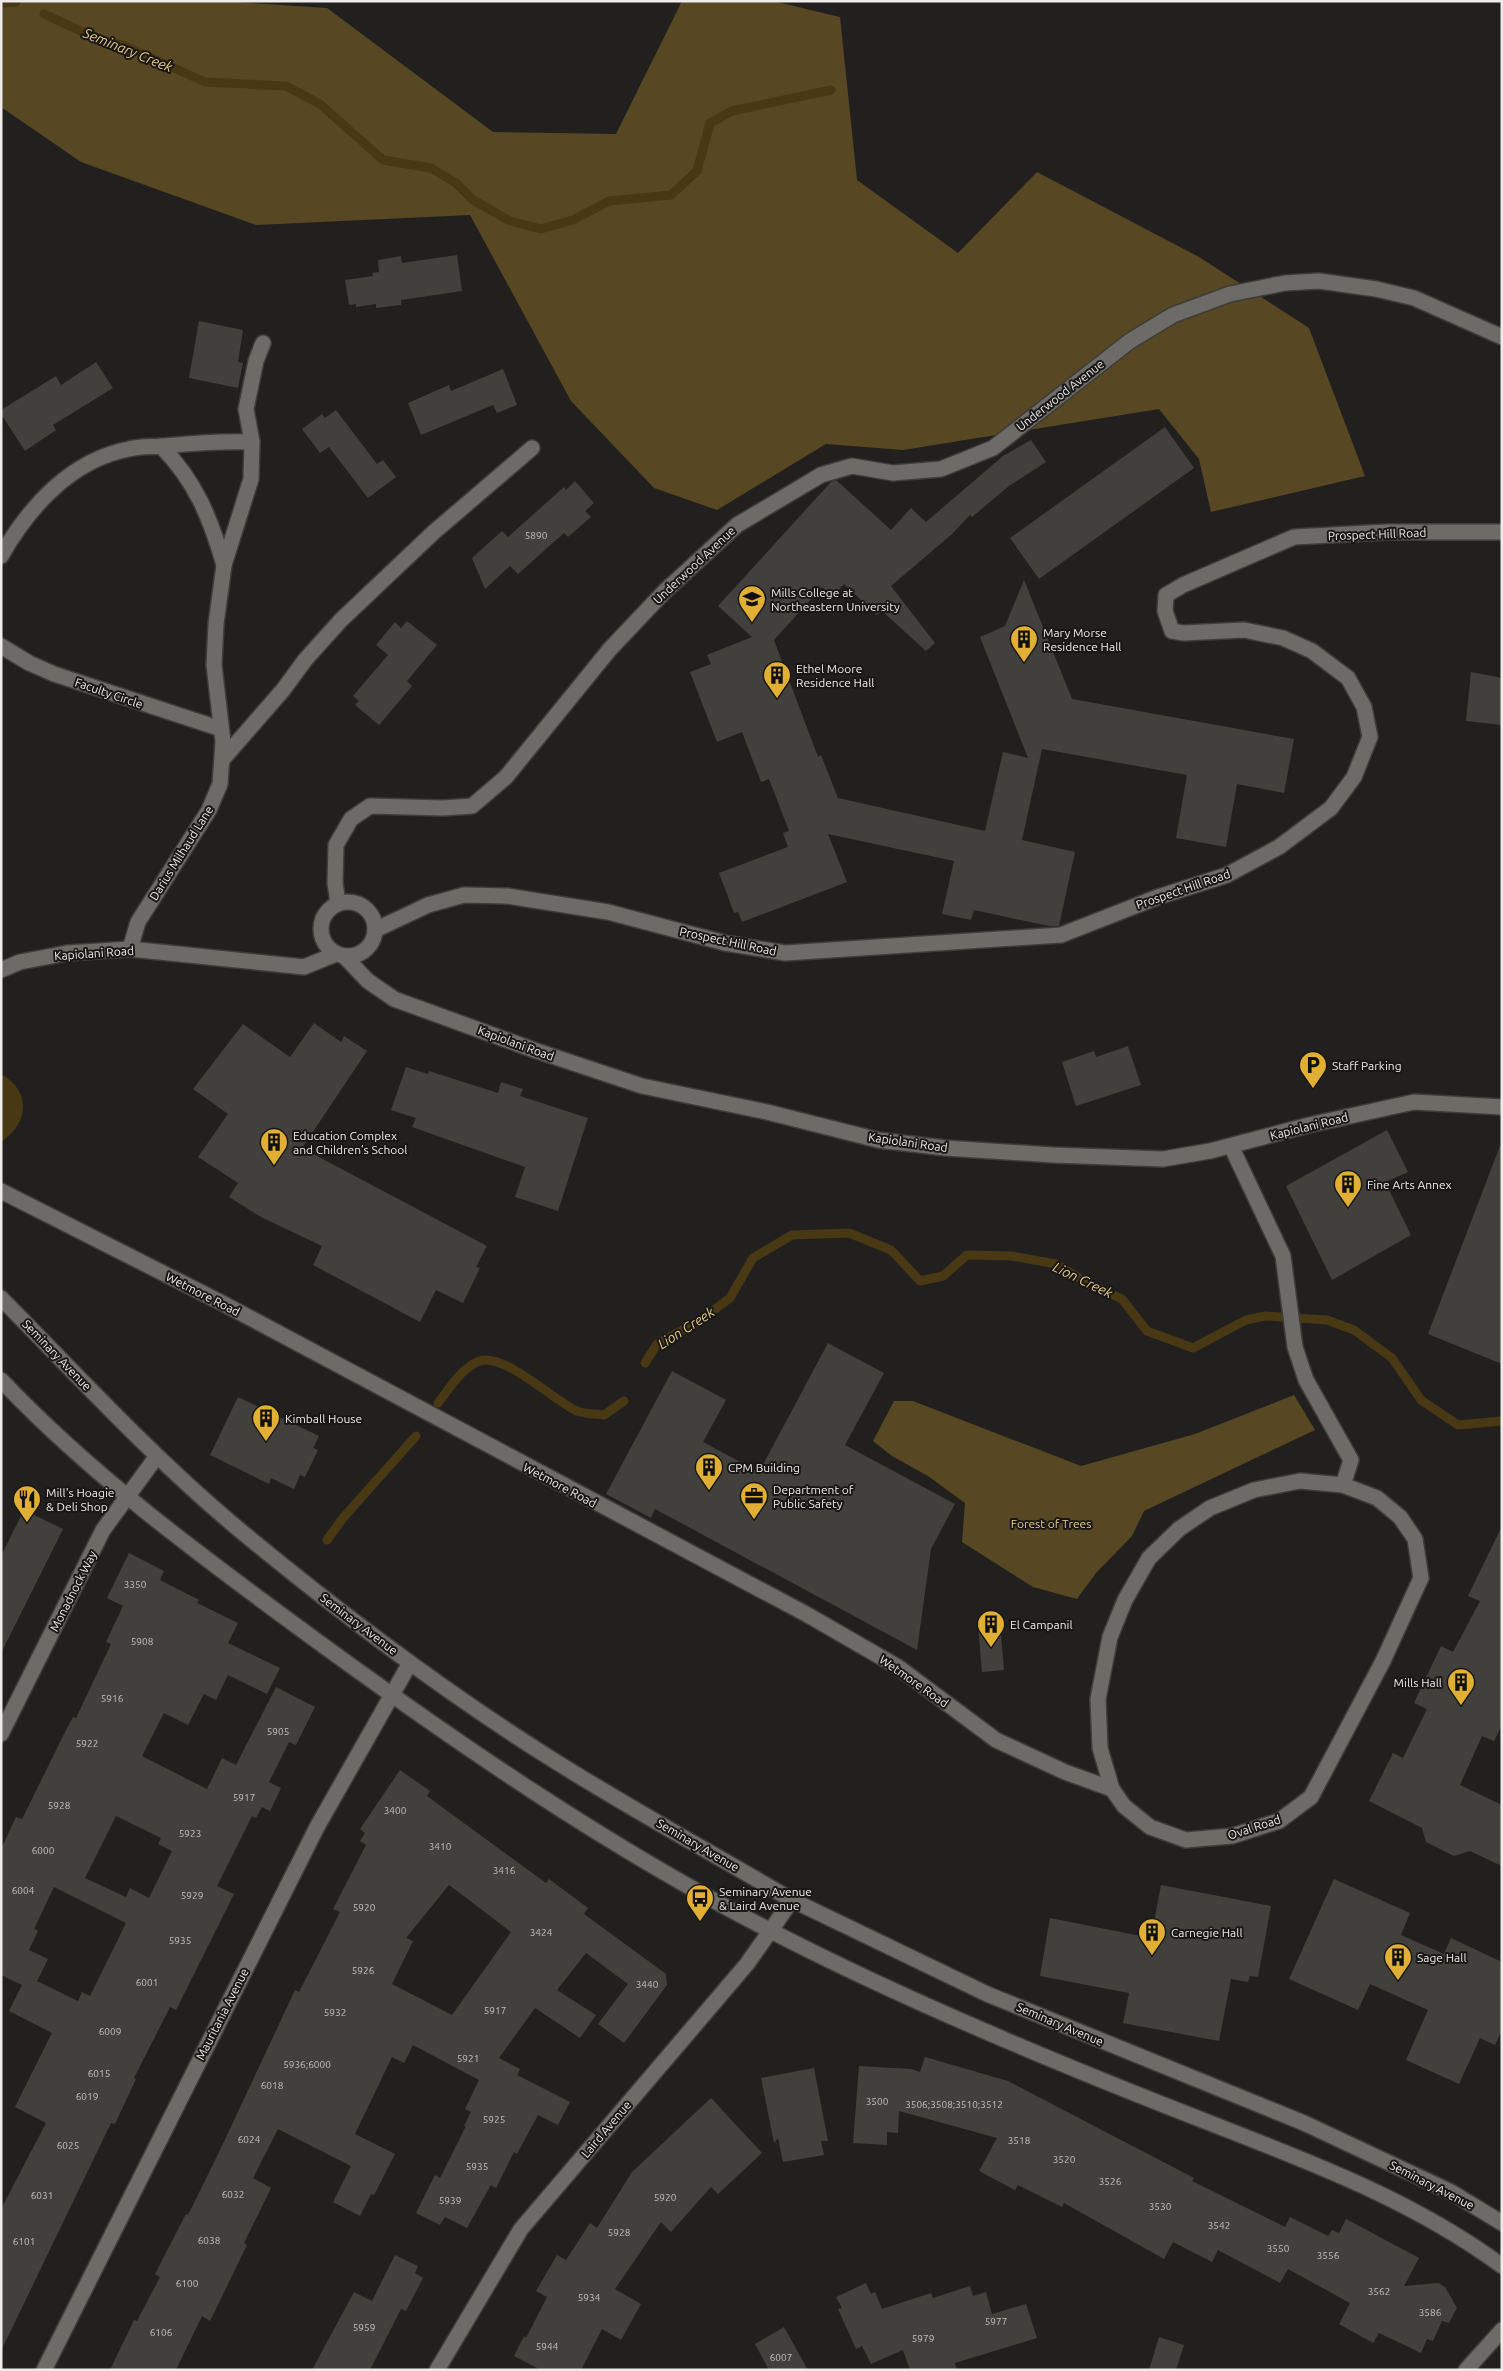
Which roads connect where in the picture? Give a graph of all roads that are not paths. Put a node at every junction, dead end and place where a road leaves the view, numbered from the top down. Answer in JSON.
{"nodes":[{"id":1,"x":1502,"y":337,"type":"edge"},
{"id":2,"x":263,"y":343,"type":"dead end"},
{"id":3,"x":252,"y":442,"type":"junction"},
{"id":4,"x":161,"y":446,"type":"junction"},
{"id":5,"x":532,"y":448,"type":"dead end"},
{"id":6,"x":1502,"y":532,"type":"edge"},
{"id":7,"x":1,"y":556,"type":"edge"},
{"id":8,"x":224,"y":565,"type":"junction"},
{"id":9,"x":1,"y":646,"type":"edge"},
{"id":10,"x":221,"y":729,"type":"junction"},
{"id":11,"x":222,"y":760,"type":"junction"},
{"id":12,"x":338,"y":904,"type":"junction"},
{"id":13,"x":375,"y":930,"type":"junction"},
{"id":14,"x":130,"y":949,"type":"junction"},
{"id":15,"x":340,"y":955,"type":"junction"},
{"id":16,"x":1,"y":970,"type":"edge"},
{"id":17,"x":1502,"y":1107,"type":"edge"},
{"id":18,"x":1230,"y":1146,"type":"junction"},
{"id":19,"x":1,"y":1191,"type":"edge"},
{"id":20,"x":1,"y":1298,"type":"edge"},
{"id":21,"x":1,"y":1380,"type":"edge"},
{"id":22,"x":157,"y":1456,"type":"junction"},
{"id":23,"x":1343,"y":1485,"type":"junction"},
{"id":24,"x":126,"y":1496,"type":"junction"},
{"id":25,"x":410,"y":1663,"type":"junction"},
{"id":26,"x":392,"y":1695,"type":"junction"},
{"id":27,"x":1,"y":1734,"type":"edge"},
{"id":28,"x":1112,"y":1790,"type":"junction"},
{"id":29,"x":792,"y":1900,"type":"junction"},
{"id":30,"x":772,"y":1932,"type":"junction"},
{"id":31,"x":1502,"y":2223,"type":"edge"},
{"id":32,"x":1502,"y":2266,"type":"edge"},
{"id":33,"x":1502,"y":2330,"type":"edge"},
{"id":34,"x":44,"y":2370,"type":"edge"},
{"id":35,"x":437,"y":2370,"type":"edge"},
{"id":36,"x":1466,"y":2370,"type":"edge"}],
"edges":[{"from":1,"to":12,"type":"street","name":"Underwood Avenue"},
{"from":2,"to":3,"type":"street","name":"Darius Milhaud Lane"},
{"from":3,"to":4,"type":"street"},
{"from":3,"to":8,"type":"street","name":"Darius Milhaud Lane"},
{"from":4,"to":7,"type":"street"},
{"from":4,"to":8,"type":"street"},
{"from":5,"to":11,"type":"street"},
{"from":6,"to":13,"type":"street","name":"Prospect Hill Road"},
{"from":8,"to":10,"type":"street","name":"Darius Milhaud Lane"},
{"from":9,"to":10,"type":"street","name":"Faculty Circle"},
{"from":10,"to":11,"type":"street","name":"Darius Milhaud Lane"},
{"from":11,"to":14,"type":"street","name":"Darius Milhaud Lane"},
{"from":12,"to":13,"type":"street"},
{"from":12,"to":15,"type":"street"},
{"from":13,"to":15,"type":"street"},
{"from":14,"to":15,"type":"street","name":"Kapiolani Road"},
{"from":14,"to":16,"type":"street","name":"Kapiolani Road"},
{"from":15,"to":18,"type":"street","name":"Kapiolani Road"},
{"from":17,"to":18,"type":"street","name":"Kapiolani Road"},
{"from":18,"to":23,"type":"street"},
{"from":19,"to":28,"type":"street","name":"Wetmore Road"},
{"from":20,"to":22,"type":"street","name":"Seminary Avenue"},
{"from":21,"to":24,"type":"street"},
{"from":22,"to":24,"type":"street","name":"Monadnock Way"},
{"from":22,"to":25,"type":"street","name":"Seminary Avenue"},
{"from":23,"to":28,"type":"street","name":"Oval Road"},
{"from":23,"to":28,"type":"street","name":"Oval Road"},
{"from":24,"to":26,"type":"street"},
{"from":24,"to":27,"type":"street","name":"Monadnock Way"},
{"from":25,"to":26,"type":"street","name":"Mauritania Avenue"},
{"from":25,"to":29,"type":"street","name":"Seminary Avenue"},
{"from":26,"to":30,"type":"street"},
{"from":26,"to":34,"type":"street","name":"Mauritania Avenue"},
{"from":29,"to":30,"type":"street","name":"Laird Avenue"},
{"from":29,"to":31,"type":"street","name":"Seminary Avenue"},
{"from":30,"to":32,"type":"street"},
{"from":30,"to":35,"type":"street","name":"Laird Avenue"},
{"from":33,"to":36,"type":"street"}]}
